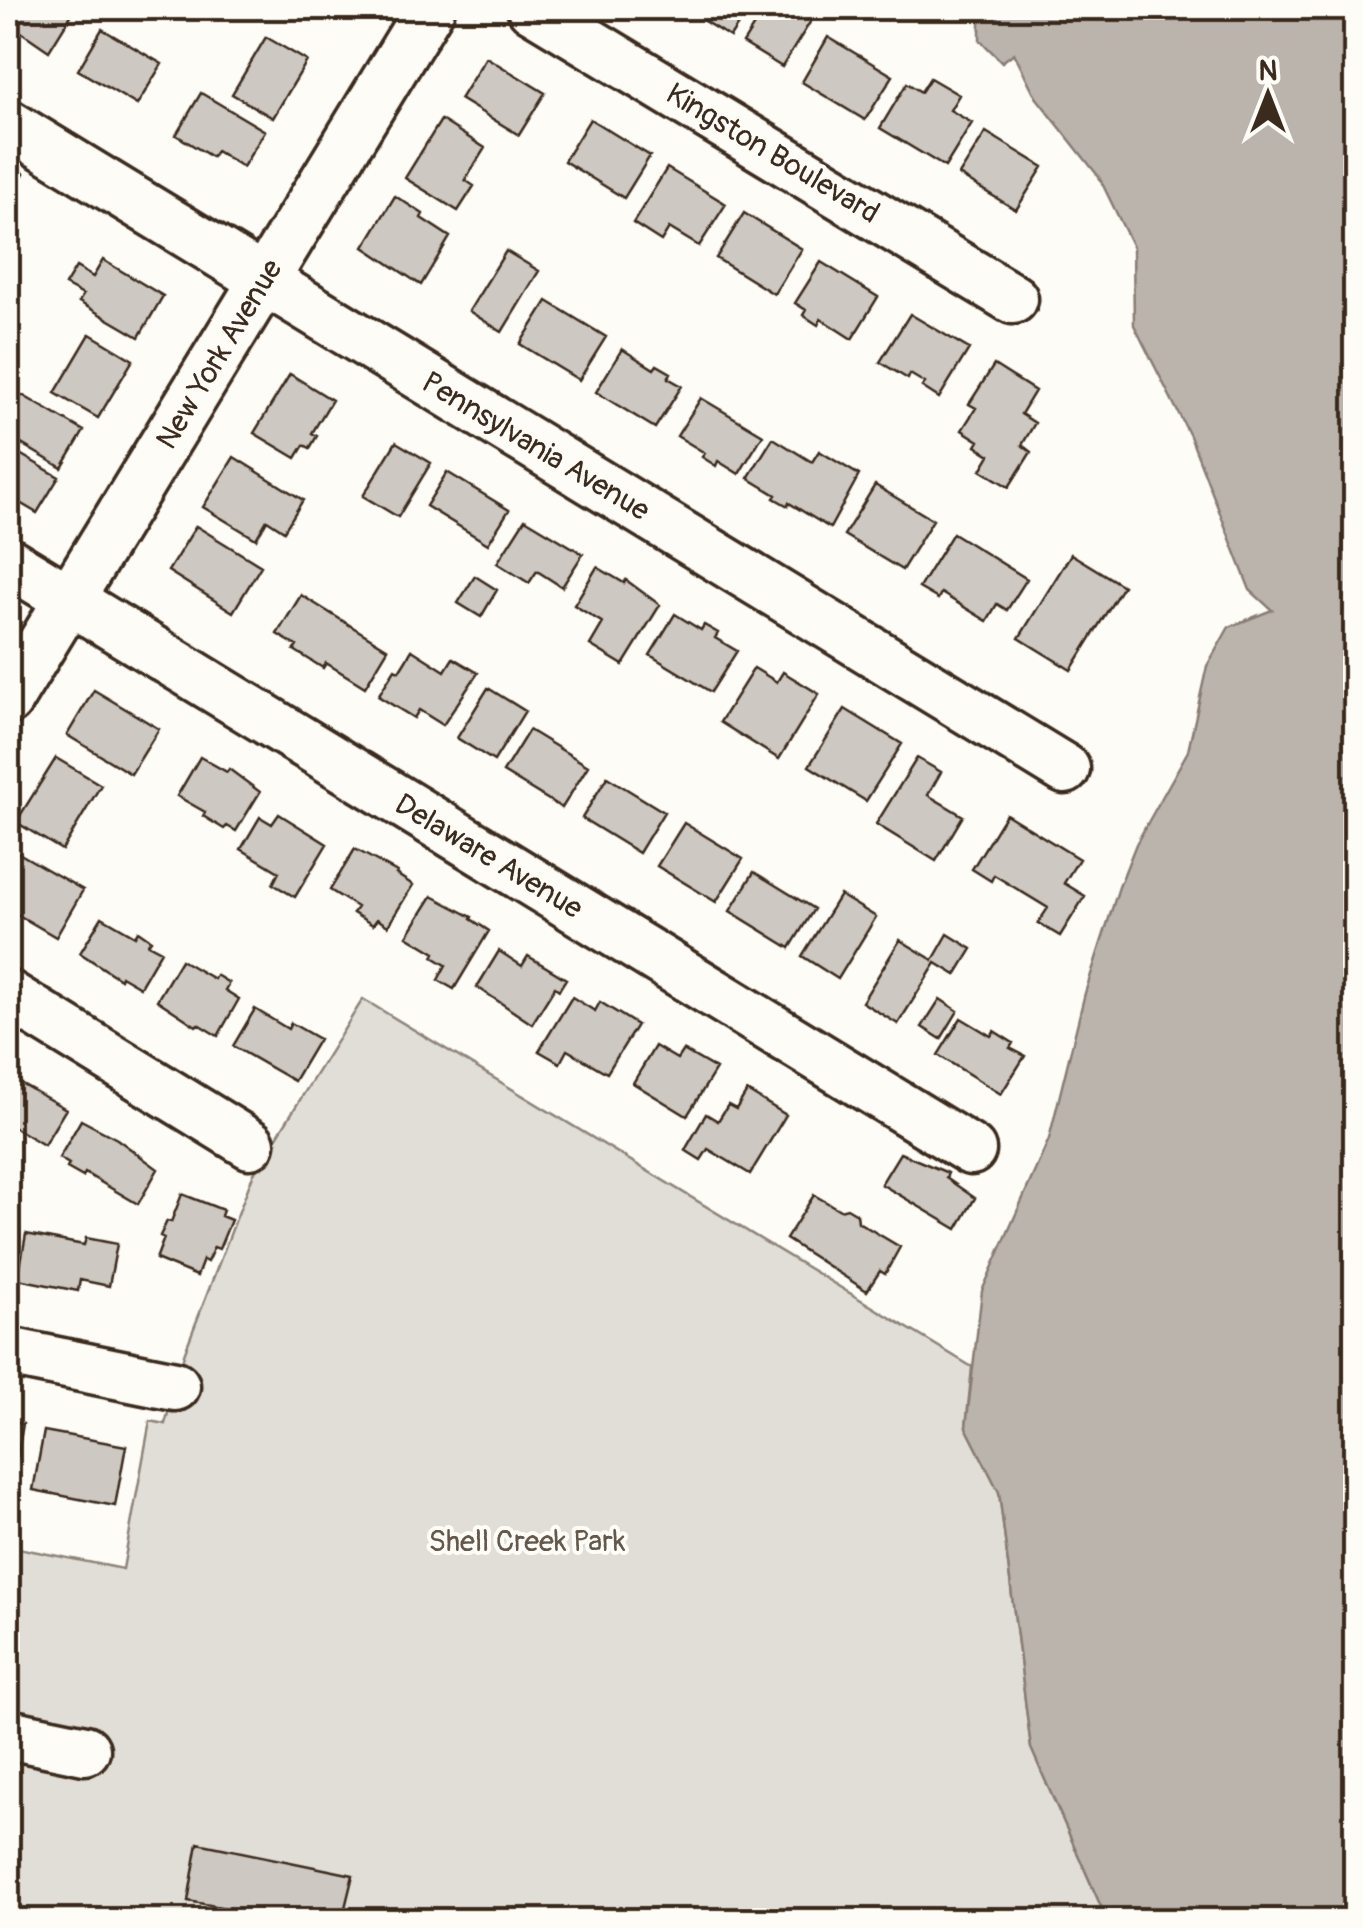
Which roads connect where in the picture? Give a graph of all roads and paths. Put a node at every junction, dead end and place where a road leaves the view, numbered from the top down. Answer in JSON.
{"nodes":[{"id":1,"x":430,"y":8,"type":"edge"},
{"id":2,"x":532,"y":8,"type":"edge"},
{"id":3,"x":8,"y":124,"type":"edge"},
{"id":4,"x":264,"y":280,"type":"junction"},
{"id":5,"x":1014,"y":299,"type":"dead end"},
{"id":6,"x":8,"y":562,"type":"edge"},
{"id":7,"x":69,"y":599,"type":"junction"},
{"id":8,"x":8,"y":700,"type":"edge"},
{"id":9,"x":1065,"y":768,"type":"dead end"},
{"id":10,"x":8,"y":996,"type":"edge"},
{"id":11,"x":250,"y":1144,"type":"dead end"},
{"id":12,"x":971,"y":1150,"type":"dead end"},
{"id":13,"x":8,"y":1352,"type":"edge"},
{"id":14,"x":175,"y":1386,"type":"dead end"},
{"id":15,"x":8,"y":1734,"type":"edge"},
{"id":16,"x":85,"y":1750,"type":"dead end"}],
"edges":[{"from":1,"to":4,"type":"street","name":"New York Avenue"},
{"from":2,"to":5,"type":"street","name":"Kingston Boulevard"},
{"from":3,"to":4,"type":"street","name":"Pennsylvania Avenue"},
{"from":4,"to":7,"type":"street","name":"New York Avenue"},
{"from":4,"to":9,"type":"street","name":"Pennsylvania Avenue"},
{"from":6,"to":7,"type":"street","name":"Delaware Avenue"},
{"from":7,"to":8,"type":"street","name":"New York Avenue"},
{"from":7,"to":12,"type":"street","name":"Delaware Avenue"},
{"from":10,"to":11,"type":"street"},
{"from":13,"to":14,"type":"street"},
{"from":15,"to":16,"type":"street"}]}
